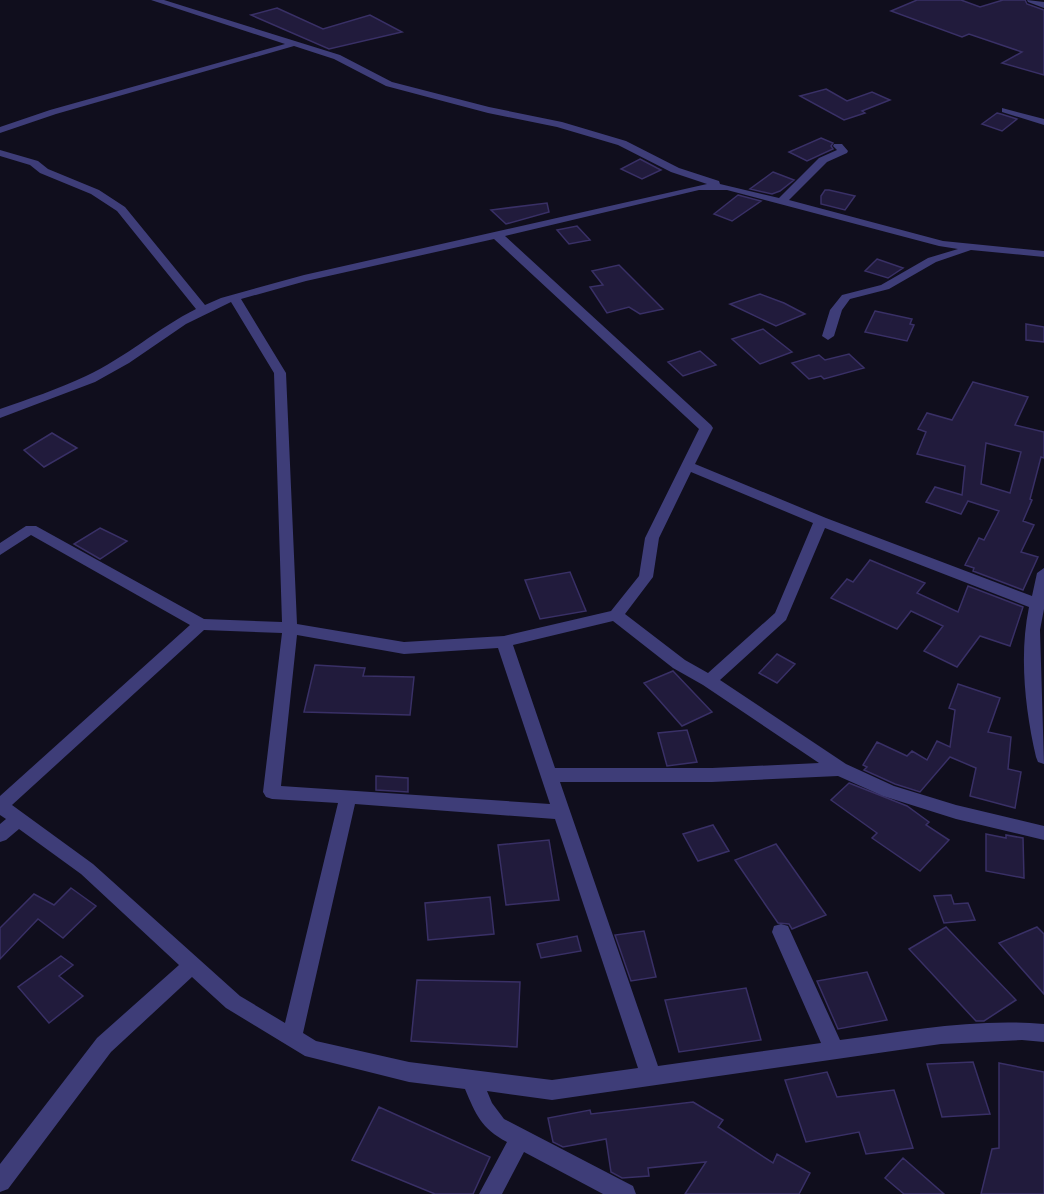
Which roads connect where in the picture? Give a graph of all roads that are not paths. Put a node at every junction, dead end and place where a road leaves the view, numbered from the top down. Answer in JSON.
{"nodes":[{"id":1,"x":156,"y":0,"type":"edge"},
{"id":2,"x":1031,"y":0,"type":"edge"},
{"id":3,"x":1044,"y":4,"type":"edge"},
{"id":4,"x":293,"y":44,"type":"junction"},
{"id":5,"x":1005,"y":110,"type":"dead end"},
{"id":6,"x":1044,"y":122,"type":"edge"},
{"id":7,"x":0,"y":130,"type":"edge"},
{"id":8,"x":838,"y":146,"type":"dead end"},
{"id":9,"x":0,"y":153,"type":"edge"},
{"id":10,"x":727,"y":187,"type":"junction"},
{"id":11,"x":782,"y":201,"type":"junction"},
{"id":12,"x":497,"y":235,"type":"junction"},
{"id":13,"x":970,"y":248,"type":"junction"},
{"id":14,"x":1044,"y":254,"type":"edge"},
{"id":15,"x":235,"y":298,"type":"junction"},
{"id":16,"x":203,"y":310,"type":"junction"},
{"id":17,"x":828,"y":336,"type":"dead end"},
{"id":18,"x":0,"y":414,"type":"edge"},
{"id":19,"x":689,"y":466,"type":"junction"},
{"id":20,"x":821,"y":521,"type":"junction"},
{"id":21,"x":0,"y":550,"type":"edge"},
{"id":22,"x":1044,"y":573,"type":"edge"},
{"id":23,"x":1037,"y":604,"type":"junction"},
{"id":24,"x":616,"y":615,"type":"junction"},
{"id":25,"x":201,"y":624,"type":"junction"},
{"id":26,"x":291,"y":628,"type":"junction"},
{"id":27,"x":504,"y":642,"type":"junction"},
{"id":28,"x":709,"y":681,"type":"junction"},
{"id":29,"x":1044,"y":757,"type":"edge"},
{"id":30,"x":840,"y":768,"type":"junction"},
{"id":31,"x":549,"y":775,"type":"junction"},
{"id":32,"x":348,"y":797,"type":"junction"},
{"id":33,"x":0,"y":806,"type":"edge"},
{"id":34,"x":562,"y":812,"type":"junction"},
{"id":35,"x":18,"y":819,"type":"junction"},
{"id":36,"x":1044,"y":833,"type":"edge"},
{"id":37,"x":0,"y":836,"type":"edge"},
{"id":38,"x":781,"y":932,"type":"dead end"},
{"id":39,"x":192,"y":965,"type":"junction"},
{"id":40,"x":1044,"y":1033,"type":"edge"},
{"id":41,"x":292,"y":1037,"type":"junction"},
{"id":42,"x":834,"y":1050,"type":"junction"},
{"id":43,"x":651,"y":1076,"type":"junction"},
{"id":44,"x":472,"y":1080,"type":"junction"},
{"id":45,"x":520,"y":1139,"type":"junction"},
{"id":46,"x":0,"y":1181,"type":"edge"},
{"id":47,"x":490,"y":1194,"type":"edge"},
{"id":48,"x":625,"y":1194,"type":"edge"}],
"edges":[{"from":1,"to":4,"type":"street"},
{"from":2,"to":3,"type":"street"},
{"from":4,"to":7,"type":"street"},
{"from":4,"to":10,"type":"street"},
{"from":5,"to":6,"type":"street"},
{"from":8,"to":11,"type":"street"},
{"from":9,"to":16,"type":"street"},
{"from":10,"to":11,"type":"street"},
{"from":10,"to":12,"type":"street"},
{"from":11,"to":13,"type":"street"},
{"from":12,"to":15,"type":"street"},
{"from":12,"to":19,"type":"street"},
{"from":13,"to":14,"type":"street"},
{"from":13,"to":17,"type":"street"},
{"from":15,"to":16,"type":"street"},
{"from":15,"to":26,"type":"street"},
{"from":16,"to":18,"type":"street"},
{"from":19,"to":20,"type":"street"},
{"from":19,"to":24,"type":"street"},
{"from":20,"to":23,"type":"street"},
{"from":20,"to":28,"type":"street"},
{"from":21,"to":25,"type":"street"},
{"from":22,"to":23,"type":"street"},
{"from":23,"to":29,"type":"street"},
{"from":24,"to":27,"type":"street"},
{"from":24,"to":28,"type":"street"},
{"from":25,"to":26,"type":"street"},
{"from":25,"to":33,"type":"street"},
{"from":26,"to":27,"type":"street"},
{"from":26,"to":32,"type":"street"},
{"from":27,"to":31,"type":"street"},
{"from":28,"to":30,"type":"street"},
{"from":30,"to":31,"type":"street"},
{"from":30,"to":36,"type":"street"},
{"from":31,"to":34,"type":"street"},
{"from":32,"to":34,"type":"street"},
{"from":32,"to":41,"type":"street"},
{"from":33,"to":35,"type":"street"},
{"from":34,"to":43,"type":"street"},
{"from":35,"to":37,"type":"street"},
{"from":35,"to":39,"type":"street"},
{"from":38,"to":42,"type":"street"},
{"from":39,"to":41,"type":"street"},
{"from":39,"to":46,"type":"street"},
{"from":40,"to":42,"type":"street"},
{"from":41,"to":44,"type":"street"},
{"from":42,"to":43,"type":"street"},
{"from":43,"to":44,"type":"street"},
{"from":44,"to":45,"type":"street"},
{"from":45,"to":47,"type":"street"},
{"from":45,"to":48,"type":"street"}]}
